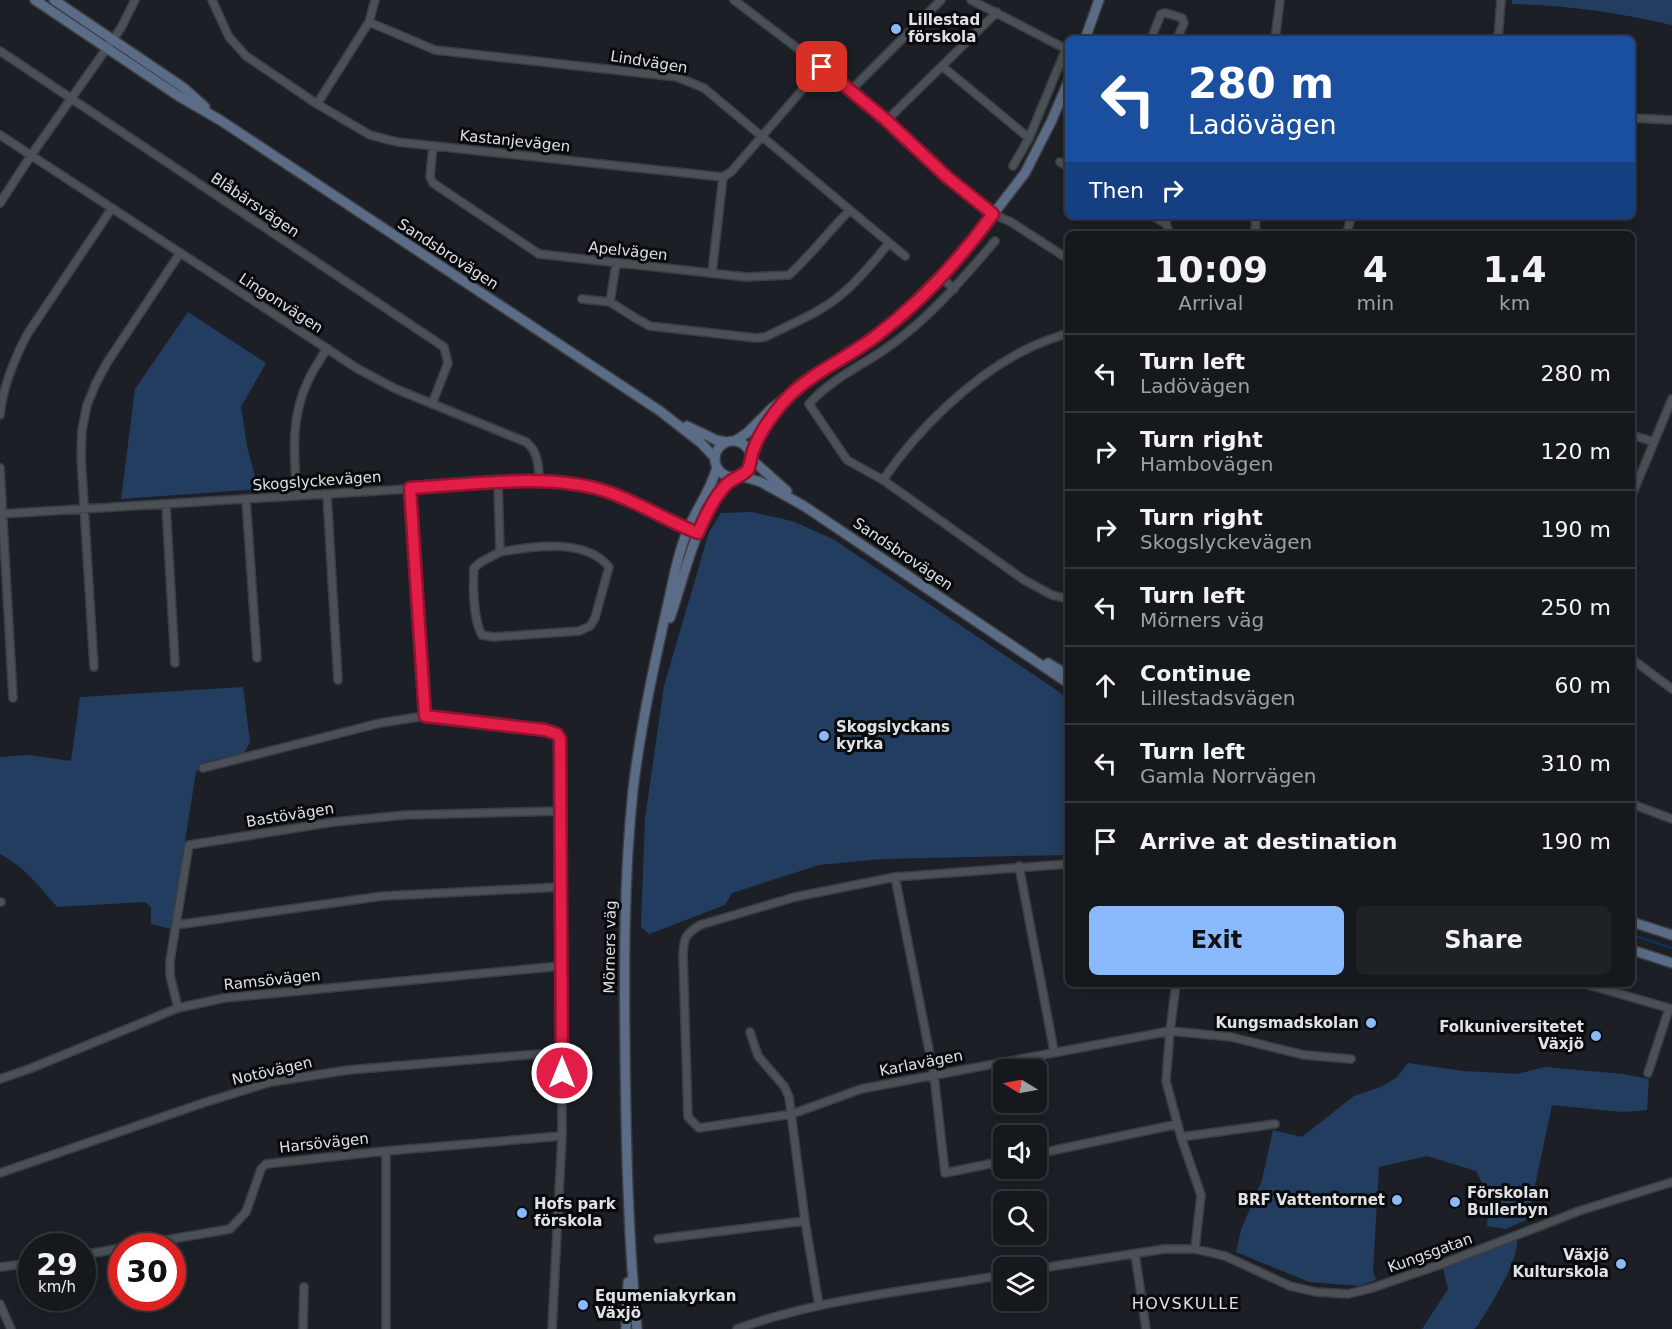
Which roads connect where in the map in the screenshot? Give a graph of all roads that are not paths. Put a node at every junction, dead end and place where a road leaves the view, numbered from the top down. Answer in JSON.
{"nodes":[{"id":1,"x":36,"y":0,"type":"edge"},
{"id":2,"x":54,"y":0,"type":"edge"},
{"id":3,"x":135,"y":0,"type":"edge"},
{"id":4,"x":212,"y":0,"type":"edge"},
{"id":5,"x":375,"y":0,"type":"edge"},
{"id":6,"x":734,"y":0,"type":"edge"},
{"id":7,"x":941,"y":0,"type":"edge"},
{"id":8,"x":971,"y":0,"type":"edge"},
{"id":9,"x":1099,"y":0,"type":"edge"},
{"id":10,"x":1280,"y":0,"type":"edge"},
{"id":11,"x":1501,"y":0,"type":"edge"},
{"id":12,"x":997,"y":12,"type":"junction"},
{"id":13,"x":369,"y":22,"type":"junction"},
{"id":14,"x":1086,"y":36,"type":"edge"},
{"id":15,"x":1152,"y":36,"type":"edge"},
{"id":16,"x":1178,"y":36,"type":"edge"},
{"id":17,"x":1275,"y":36,"type":"edge"},
{"id":18,"x":1498,"y":36,"type":"edge"},
{"id":19,"x":113,"y":38,"type":"junction"},
{"id":20,"x":106,"y":48,"type":"junction"},
{"id":21,"x":1065,"y":48,"type":"edge"},
{"id":22,"x":0,"y":51,"type":"edge"},
{"id":23,"x":1065,"y":51,"type":"edge"},
{"id":24,"x":942,"y":66,"type":"junction"},
{"id":25,"x":822,"y":67,"type":"junction"},
{"id":26,"x":1065,"y":89,"type":"edge"},
{"id":27,"x":850,"y":91,"type":"junction"},
{"id":28,"x":71,"y":99,"type":"junction"},
{"id":29,"x":317,"y":104,"type":"junction"},
{"id":30,"x":1635,"y":117,"type":"edge"},
{"id":31,"x":220,"y":120,"type":"junction"},
{"id":32,"x":886,"y":120,"type":"junction"},
{"id":33,"x":1672,"y":120,"type":"edge"},
{"id":34,"x":0,"y":135,"type":"edge"},
{"id":35,"x":763,"y":136,"type":"junction"},
{"id":36,"x":1029,"y":138,"type":"junction"},
{"id":37,"x":433,"y":146,"type":"junction"},
{"id":38,"x":32,"y":154,"type":"junction"},
{"id":39,"x":1060,"y":162,"type":"dead end"},
{"id":40,"x":1065,"y":165,"type":"edge"},
{"id":41,"x":1013,"y":166,"type":"dead end"},
{"id":42,"x":723,"y":177,"type":"junction"},
{"id":43,"x":0,"y":203,"type":"edge"},
{"id":44,"x":112,"y":208,"type":"junction"},
{"id":45,"x":850,"y":210,"type":"junction"},
{"id":46,"x":993,"y":214,"type":"junction"},
{"id":47,"x":994,"y":241,"type":"dead end"},
{"id":48,"x":889,"y":243,"type":"junction"},
{"id":49,"x":180,"y":253,"type":"junction"},
{"id":50,"x":905,"y":256,"type":"dead end"},
{"id":51,"x":1065,"y":257,"type":"edge"},
{"id":52,"x":616,"y":264,"type":"junction"},
{"id":53,"x":712,"y":273,"type":"junction"},
{"id":54,"x":941,"y":277,"type":"junction"},
{"id":55,"x":954,"y":289,"type":"junction"},
{"id":56,"x":582,"y":298,"type":"dead end"},
{"id":57,"x":610,"y":302,"type":"junction"},
{"id":58,"x":1065,"y":334,"type":"edge"},
{"id":59,"x":327,"y":348,"type":"junction"},
{"id":60,"x":789,"y":396,"type":"junction"},
{"id":61,"x":1672,"y":399,"type":"edge"},
{"id":62,"x":432,"y":404,"type":"junction"},
{"id":63,"x":660,"y":411,"type":"junction"},
{"id":64,"x":0,"y":415,"type":"edge"},
{"id":65,"x":1635,"y":436,"type":"edge"},
{"id":66,"x":731,"y":442,"type":"junction"},
{"id":67,"x":1654,"y":442,"type":"junction"},
{"id":68,"x":751,"y":458,"type":"junction"},
{"id":69,"x":716,"y":463,"type":"junction"},
{"id":70,"x":0,"y":468,"type":"edge"},
{"id":71,"x":740,"y":476,"type":"junction"},
{"id":72,"x":883,"y":480,"type":"junction"},
{"id":73,"x":539,"y":481,"type":"junction"},
{"id":74,"x":498,"y":483,"type":"junction"},
{"id":75,"x":410,"y":488,"type":"junction"},
{"id":76,"x":1635,"y":488,"type":"edge"},
{"id":77,"x":327,"y":495,"type":"junction"},
{"id":78,"x":297,"y":496,"type":"junction"},
{"id":79,"x":246,"y":499,"type":"junction"},
{"id":80,"x":166,"y":505,"type":"junction"},
{"id":81,"x":804,"y":506,"type":"junction"},
{"id":82,"x":84,"y":509,"type":"junction"},
{"id":83,"x":1,"y":514,"type":"edge"},
{"id":84,"x":688,"y":529,"type":"junction"},
{"id":85,"x":698,"y":533,"type":"junction"},
{"id":86,"x":500,"y":552,"type":"junction"},
{"id":87,"x":1065,"y":598,"type":"edge"},
{"id":88,"x":986,"y":627,"type":"junction"},
{"id":89,"x":658,"y":651,"type":"junction"},
{"id":90,"x":257,"y":658,"type":"dead end"},
{"id":91,"x":1635,"y":660,"type":"edge"},
{"id":92,"x":175,"y":663,"type":"dead end"},
{"id":93,"x":94,"y":667,"type":"dead end"},
{"id":94,"x":1065,"y":673,"type":"edge"},
{"id":95,"x":338,"y":680,"type":"dead end"},
{"id":96,"x":1065,"y":681,"type":"edge"},
{"id":97,"x":1672,"y":689,"type":"edge"},
{"id":98,"x":13,"y":698,"type":"dead end"},
{"id":99,"x":425,"y":716,"type":"junction"},
{"id":100,"x":203,"y":768,"type":"dead end"},
{"id":101,"x":1635,"y":805,"type":"edge"},
{"id":102,"x":561,"y":811,"type":"junction"},
{"id":103,"x":1672,"y":819,"type":"edge"},
{"id":104,"x":1065,"y":864,"type":"edge"},
{"id":105,"x":1020,"y":866,"type":"junction"},
{"id":106,"x":895,"y":877,"type":"junction"},
{"id":107,"x":561,"y":887,"type":"junction"},
{"id":108,"x":1635,"y":923,"type":"edge"},
{"id":109,"x":176,"y":925,"type":"junction"},
{"id":110,"x":1672,"y":935,"type":"edge"},
{"id":111,"x":1635,"y":951,"type":"edge"},
{"id":112,"x":1672,"y":963,"type":"edge"},
{"id":113,"x":561,"y":966,"type":"junction"},
{"id":114,"x":1176,"y":987,"type":"edge"},
{"id":115,"x":1595,"y":987,"type":"edge"},
{"id":116,"x":178,"y":1008,"type":"junction"},
{"id":117,"x":1670,"y":1009,"type":"edge"},
{"id":118,"x":1170,"y":1031,"type":"junction"},
{"id":119,"x":750,"y":1032,"type":"dead end"},
{"id":120,"x":1054,"y":1051,"type":"junction"},
{"id":121,"x":561,"y":1052,"type":"junction"},
{"id":122,"x":1351,"y":1059,"type":"dead end"},
{"id":123,"x":1648,"y":1072,"type":"dead end"},
{"id":124,"x":934,"y":1075,"type":"junction"},
{"id":125,"x":0,"y":1079,"type":"edge"},
{"id":126,"x":792,"y":1114,"type":"junction"},
{"id":127,"x":1178,"y":1124,"type":"junction"},
{"id":128,"x":1275,"y":1124,"type":"dead end"},
{"id":129,"x":562,"y":1137,"type":"junction"},
{"id":130,"x":1181,"y":1137,"type":"junction"},
{"id":131,"x":386,"y":1151,"type":"junction"},
{"id":132,"x":1047,"y":1152,"type":"edge"},
{"id":133,"x":993,"y":1163,"type":"edge"},
{"id":134,"x":0,"y":1173,"type":"edge"},
{"id":135,"x":1672,"y":1182,"type":"edge"},
{"id":136,"x":805,"y":1221,"type":"junction"},
{"id":137,"x":186,"y":1237,"type":"edge"},
{"id":138,"x":658,"y":1239,"type":"dead end"},
{"id":139,"x":630,"y":1247,"type":"junction"},
{"id":140,"x":1195,"y":1249,"type":"junction"},
{"id":141,"x":1135,"y":1254,"type":"junction"},
{"id":142,"x":18,"y":1265,"type":"edge"},
{"id":143,"x":0,"y":1267,"type":"edge"},
{"id":144,"x":1047,"y":1267,"type":"edge"},
{"id":145,"x":993,"y":1277,"type":"edge"},
{"id":146,"x":304,"y":1287,"type":"dead end"},
{"id":147,"x":0,"y":1304,"type":"edge"},
{"id":148,"x":819,"y":1306,"type":"junction"},
{"id":149,"x":11,"y":1329,"type":"edge"},
{"id":150,"x":303,"y":1329,"type":"edge"},
{"id":151,"x":386,"y":1329,"type":"edge"},
{"id":152,"x":552,"y":1329,"type":"edge"},
{"id":153,"x":626,"y":1329,"type":"edge"},
{"id":154,"x":637,"y":1329,"type":"edge"},
{"id":155,"x":737,"y":1329,"type":"edge"},
{"id":156,"x":1146,"y":1329,"type":"edge"}],
"edges":[{"from":1,"to":20,"type":"main road","name":"Sandsbrovägen"},
{"from":2,"to":19,"type":"main road","name":"Sandsbrovägen"},
{"from":3,"to":19,"type":"street"},
{"from":4,"to":29,"type":"street","name":"Kastanjevägen"},
{"from":5,"to":13,"type":"street"},
{"from":6,"to":25,"type":"street"},
{"from":7,"to":27,"type":"street"},
{"from":8,"to":12,"type":"street"},
{"from":9,"to":14,"type":"main road"},
{"from":10,"to":17,"type":"street"},
{"from":11,"to":18,"type":"street"},
{"from":12,"to":21,"type":"street"},
{"from":12,"to":24,"type":"street"},
{"from":13,"to":29,"type":"street"},
{"from":13,"to":35,"type":"street","name":"Lindvägen"},
{"from":15,"to":16,"type":"street"},
{"from":19,"to":20,"type":"street"},
{"from":19,"to":31,"type":"main road","name":"Sandsbrovägen"},
{"from":20,"to":28,"type":"street"},
{"from":20,"to":31,"type":"main road","name":"Sandsbrovägen"},
{"from":22,"to":28,"type":"street","name":"Blåbärsvägen"},
{"from":23,"to":36,"type":"street"},
{"from":24,"to":32,"type":"street"},
{"from":24,"to":36,"type":"street"},
{"from":25,"to":27,"type":"street"},
{"from":25,"to":35,"type":"street"},
{"from":26,"to":46,"type":"main road"},
{"from":27,"to":32,"type":"street"},
{"from":28,"to":38,"type":"street"},
{"from":28,"to":62,"type":"street","name":"Blåbärsvägen"},
{"from":29,"to":37,"type":"street","name":"Kastanjevägen"},
{"from":30,"to":33,"type":"street"},
{"from":31,"to":63,"type":"main road","name":"Sandsbrovägen"},
{"from":32,"to":46,"type":"street"},
{"from":34,"to":38,"type":"street","name":"Lingonvägen"},
{"from":35,"to":42,"type":"street"},
{"from":35,"to":45,"type":"street","name":"Lindvägen"},
{"from":36,"to":41,"type":"street"},
{"from":37,"to":42,"type":"street","name":"Kastanjevägen"},
{"from":37,"to":52,"type":"street","name":"Apelvägen"},
{"from":38,"to":43,"type":"street"},
{"from":38,"to":44,"type":"street","name":"Lingonvägen"},
{"from":39,"to":40,"type":"street"},
{"from":42,"to":53,"type":"street"},
{"from":44,"to":49,"type":"street","name":"Lingonvägen"},
{"from":44,"to":64,"type":"street"},
{"from":45,"to":48,"type":"street","name":"Lindvägen"},
{"from":45,"to":53,"type":"street","name":"Apelvägen"},
{"from":46,"to":51,"type":"street"},
{"from":46,"to":54,"type":"main road"},
{"from":47,"to":55,"type":"street"},
{"from":48,"to":50,"type":"street","name":"Lindvägen"},
{"from":48,"to":57,"type":"street"},
{"from":49,"to":59,"type":"street","name":"Lingonvägen"},
{"from":49,"to":82,"type":"street"},
{"from":52,"to":53,"type":"street","name":"Apelvägen"},
{"from":52,"to":57,"type":"street"},
{"from":54,"to":55,"type":"street"},
{"from":54,"to":60,"type":"main road"},
{"from":55,"to":72,"type":"street"},
{"from":56,"to":57,"type":"street"},
{"from":58,"to":72,"type":"street"},
{"from":59,"to":62,"type":"street","name":"Lingonvägen"},
{"from":59,"to":78,"type":"street"},
{"from":60,"to":66,"type":"main road"},
{"from":60,"to":68,"type":"main road"},
{"from":61,"to":67,"type":"street"},
{"from":62,"to":73,"type":"street","name":"Lingonvägen"},
{"from":63,"to":66,"type":"main road","name":"Sandsbrovägen"},
{"from":63,"to":69,"type":"main road","name":"Sandsbrovägen"},
{"from":65,"to":67,"type":"street"},
{"from":66,"to":68,"type":"main road"},
{"from":66,"to":69,"type":"main road"},
{"from":67,"to":76,"type":"street"},
{"from":68,"to":71,"type":"main road"},
{"from":68,"to":81,"type":"main road","name":"Sandsbrovägen"},
{"from":69,"to":71,"type":"main road"},
{"from":69,"to":84,"type":"main road","name":"Mörners väg"},
{"from":70,"to":83,"type":"street"},
{"from":71,"to":81,"type":"main road","name":"Sandsbrovägen"},
{"from":71,"to":85,"type":"main road","name":"Mörners väg"},
{"from":72,"to":87,"type":"street"},
{"from":73,"to":74,"type":"street","name":"Skogslyckevägen"},
{"from":73,"to":84,"type":"street","name":"Skogslyckevägen"},
{"from":74,"to":75,"type":"street","name":"Skogslyckevägen"},
{"from":74,"to":86,"type":"street"},
{"from":75,"to":77,"type":"street","name":"Skogslyckevägen"},
{"from":75,"to":99,"type":"street"},
{"from":77,"to":78,"type":"street","name":"Skogslyckevägen"},
{"from":77,"to":95,"type":"street"},
{"from":78,"to":79,"type":"street","name":"Skogslyckevägen"},
{"from":79,"to":80,"type":"street","name":"Skogslyckevägen"},
{"from":79,"to":90,"type":"street"},
{"from":80,"to":82,"type":"street","name":"Skogslyckevägen"},
{"from":80,"to":92,"type":"street"},
{"from":81,"to":88,"type":"main road","name":"Sandsbrovägen"},
{"from":82,"to":83,"type":"street","name":"Skogslyckevägen"},
{"from":82,"to":93,"type":"street"},
{"from":83,"to":98,"type":"street"},
{"from":84,"to":85,"type":"street","name":"Skogslyckevägen"},
{"from":84,"to":89,"type":"main road","name":"Mörners väg"},
{"from":85,"to":89,"type":"main road","name":"Mörners väg"},
{"from":86,"to":86,"type":"street"},
{"from":88,"to":94,"type":"main road","name":"Sandsbrovägen"},
{"from":88,"to":96,"type":"main road","name":"Sandsbrovägen"},
{"from":89,"to":139,"type":"main road","name":"Mörners väg"},
{"from":91,"to":97,"type":"street"},
{"from":99,"to":100,"type":"street"},
{"from":99,"to":102,"type":"street"},
{"from":101,"to":103,"type":"street"},
{"from":102,"to":107,"type":"street"},
{"from":102,"to":109,"type":"street","name":"Bastövägen"},
{"from":104,"to":105,"type":"street"},
{"from":105,"to":106,"type":"street"},
{"from":105,"to":120,"type":"street"},
{"from":106,"to":124,"type":"street"},
{"from":106,"to":126,"type":"street","name":"Karlavägen"},
{"from":107,"to":109,"type":"street"},
{"from":107,"to":113,"type":"street"},
{"from":108,"to":110,"type":"main road"},
{"from":109,"to":116,"type":"street","name":"Bastövägen"},
{"from":111,"to":112,"type":"main road"},
{"from":113,"to":116,"type":"street","name":"Ramsövägen"},
{"from":113,"to":121,"type":"street"},
{"from":114,"to":118,"type":"street"},
{"from":115,"to":117,"type":"street"},
{"from":116,"to":125,"type":"street","name":"Ramsövägen"},
{"from":117,"to":123,"type":"street"},
{"from":118,"to":120,"type":"street","name":"Karlavägen"},
{"from":118,"to":122,"type":"street","name":"Karlavägen"},
{"from":118,"to":127,"type":"street"},
{"from":119,"to":126,"type":"street"},
{"from":120,"to":124,"type":"street","name":"Karlavägen"},
{"from":121,"to":129,"type":"street"},
{"from":121,"to":134,"type":"street","name":"Notövägen"},
{"from":124,"to":126,"type":"street","name":"Karlavägen"},
{"from":124,"to":133,"type":"street"},
{"from":126,"to":136,"type":"street"},
{"from":127,"to":130,"type":"street"},
{"from":127,"to":132,"type":"street"},
{"from":128,"to":130,"type":"street"},
{"from":129,"to":131,"type":"street","name":"Harsövägen"},
{"from":129,"to":152,"type":"street"},
{"from":130,"to":140,"type":"street"},
{"from":131,"to":137,"type":"street","name":"Harsövägen"},
{"from":131,"to":151,"type":"street"},
{"from":135,"to":140,"type":"street","name":"Kungsgatan"},
{"from":136,"to":138,"type":"street"},
{"from":136,"to":148,"type":"street"},
{"from":139,"to":153,"type":"main road","name":"Mörners väg"},
{"from":139,"to":154,"type":"main road","name":"Mörners väg"},
{"from":140,"to":141,"type":"street","name":"Kungsgatan"},
{"from":141,"to":144,"type":"street","name":"Kungsgatan"},
{"from":141,"to":156,"type":"street"},
{"from":142,"to":143,"type":"street"},
{"from":145,"to":148,"type":"street"},
{"from":146,"to":150,"type":"street"},
{"from":147,"to":149,"type":"street"},
{"from":148,"to":155,"type":"street"}]}
